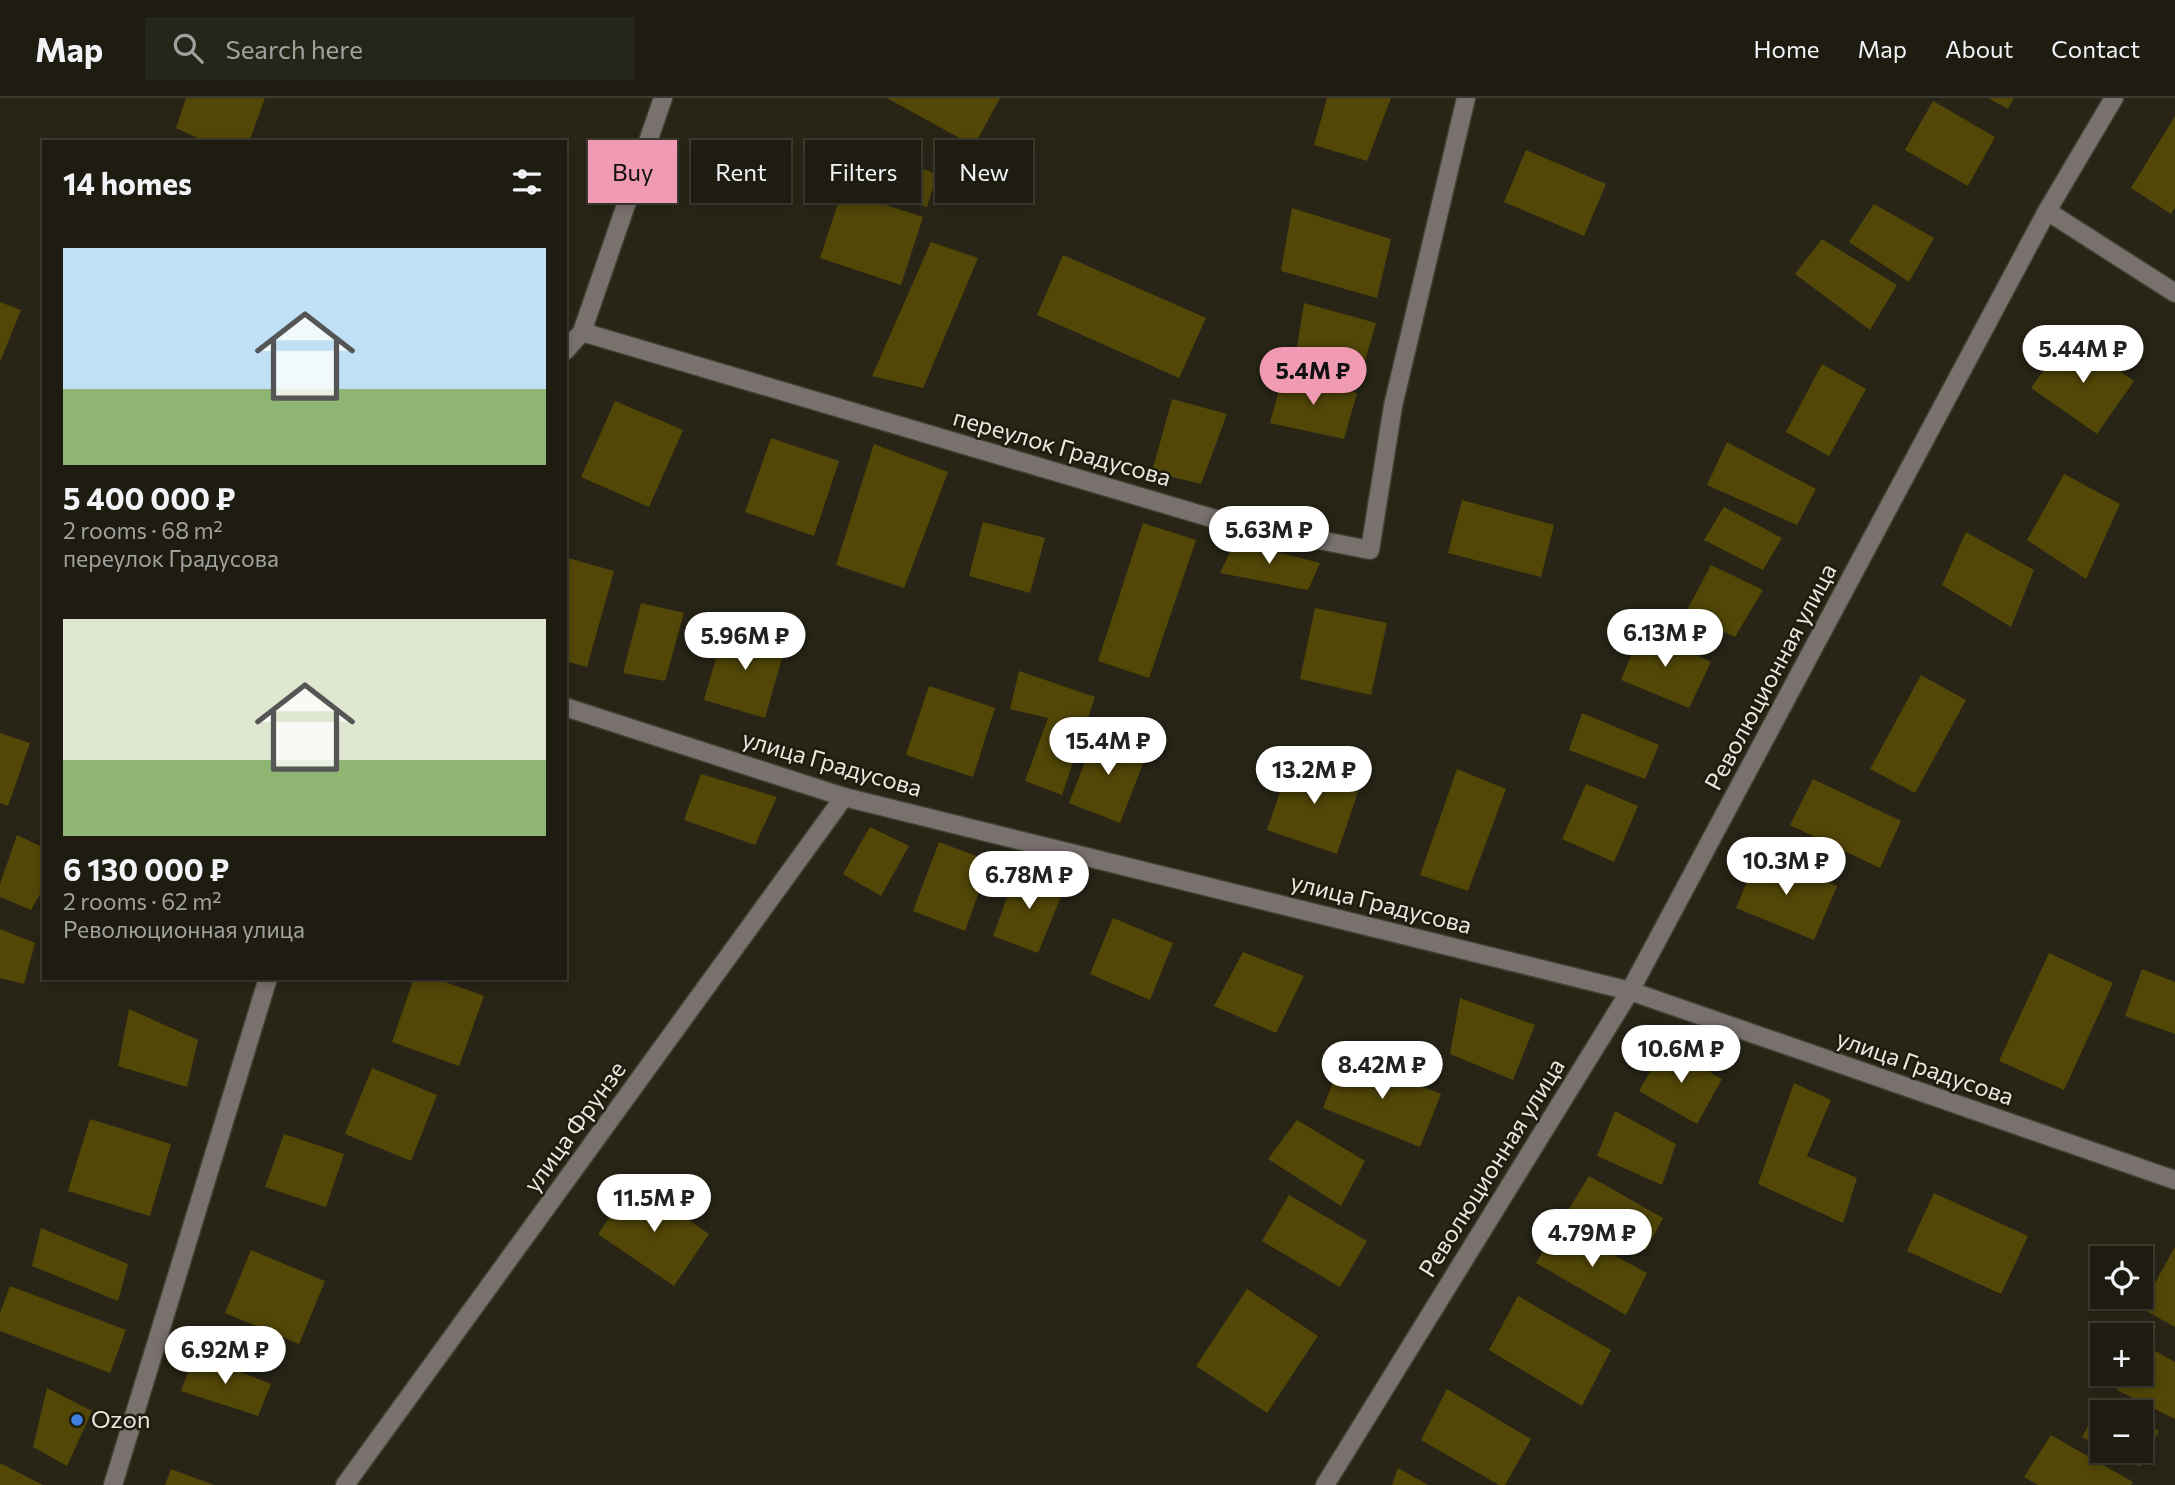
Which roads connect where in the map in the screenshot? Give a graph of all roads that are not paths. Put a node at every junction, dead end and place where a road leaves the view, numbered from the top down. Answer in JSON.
{"nodes":[{"id":1,"x":663,"y":98,"type":"edge"},
{"id":2,"x":1466,"y":98,"type":"edge"},
{"id":3,"x":2114,"y":98,"type":"edge"},
{"id":4,"x":2048,"y":211,"type":"junction"},
{"id":5,"x":2175,"y":293,"type":"edge"},
{"id":6,"x":582,"y":332,"type":"junction"},
{"id":7,"x":567,"y":349,"type":"edge"},
{"id":8,"x":567,"y":708,"type":"edge"},
{"id":9,"x":844,"y":797,"type":"junction"},
{"id":10,"x":267,"y":980,"type":"edge"},
{"id":11,"x":1630,"y":991,"type":"junction"},
{"id":12,"x":2175,"y":1180,"type":"edge"},
{"id":13,"x":113,"y":1485,"type":"edge"},
{"id":14,"x":345,"y":1485,"type":"edge"},
{"id":15,"x":1325,"y":1485,"type":"edge"}],
"edges":[{"from":1,"to":6,"type":"street"},
{"from":2,"to":6,"type":"street","name":"переулок Градусова"},
{"from":3,"to":4,"type":"street","name":"Революционная улица"},
{"from":4,"to":5,"type":"street"},
{"from":4,"to":11,"type":"street","name":"Революционная улица"},
{"from":6,"to":7,"type":"street"},
{"from":8,"to":9,"type":"street","name":"улица Градусова"},
{"from":9,"to":11,"type":"street","name":"улица Градусова"},
{"from":9,"to":14,"type":"street","name":"улица Фрунзе"},
{"from":10,"to":13,"type":"street"},
{"from":11,"to":12,"type":"street","name":"улица Градусова"},
{"from":11,"to":15,"type":"street","name":"Революционная улица"}]}
